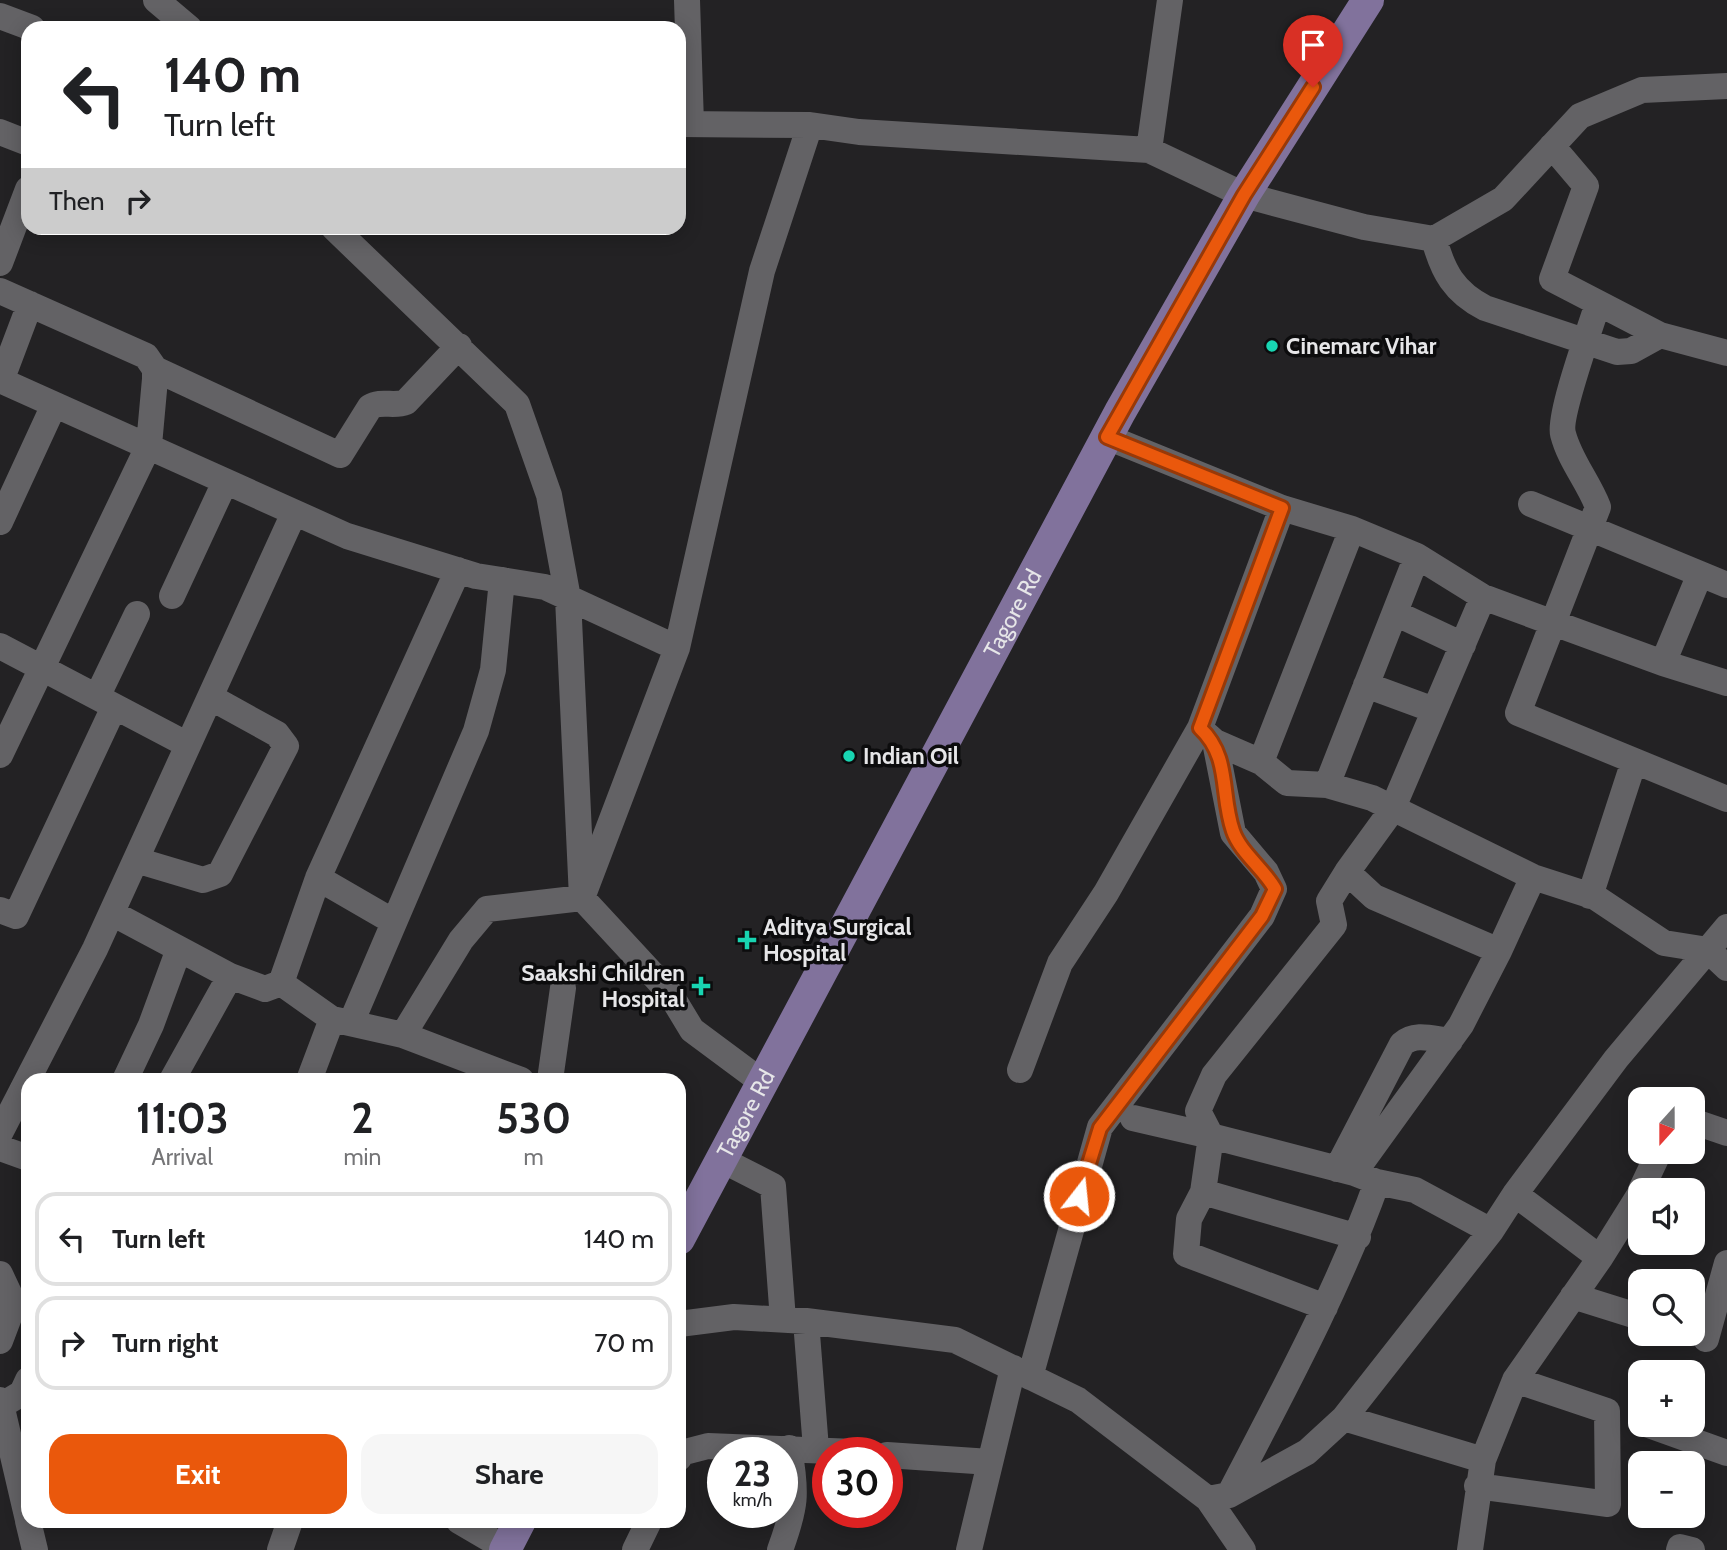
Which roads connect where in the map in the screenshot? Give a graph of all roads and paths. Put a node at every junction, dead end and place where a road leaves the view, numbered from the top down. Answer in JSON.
{"nodes":[{"id":1,"x":156,"y":0,"type":"edge"},
{"id":2,"x":687,"y":0,"type":"edge"},
{"id":3,"x":1170,"y":0,"type":"edge"},
{"id":4,"x":1368,"y":0,"type":"edge"},
{"id":5,"x":0,"y":16,"type":"edge"},
{"id":6,"x":181,"y":21,"type":"edge"},
{"id":7,"x":21,"y":24,"type":"edge"},
{"id":8,"x":686,"y":62,"type":"edge"},
{"id":9,"x":1727,"y":86,"type":"edge"},
{"id":10,"x":686,"y":124,"type":"edge"},
{"id":11,"x":810,"y":125,"type":"junction"},
{"id":12,"x":0,"y":132,"type":"edge"},
{"id":13,"x":21,"y":140,"type":"edge"},
{"id":14,"x":1552,"y":146,"type":"junction"},
{"id":15,"x":1149,"y":150,"type":"junction"},
{"id":16,"x":1244,"y":195,"type":"junction"},
{"id":17,"x":21,"y":208,"type":"edge"},
{"id":18,"x":341,"y":235,"type":"edge"},
{"id":19,"x":1434,"y":239,"type":"junction"},
{"id":20,"x":0,"y":263,"type":"edge"},
{"id":21,"x":0,"y":291,"type":"edge"},
{"id":22,"x":1598,"y":303,"type":"junction"},
{"id":23,"x":30,"y":304,"type":"junction"},
{"id":24,"x":1660,"y":335,"type":"junction"},
{"id":25,"x":1586,"y":342,"type":"junction"},
{"id":26,"x":459,"y":346,"type":"junction"},
{"id":27,"x":1727,"y":353,"type":"edge"},
{"id":28,"x":155,"y":369,"type":"junction"},
{"id":29,"x":1,"y":380,"type":"edge"},
{"id":30,"x":54,"y":405,"type":"junction"},
{"id":31,"x":1107,"y":437,"type":"junction"},
{"id":32,"x":149,"y":445,"type":"junction"},
{"id":33,"x":225,"y":482,"type":"junction"},
{"id":34,"x":1531,"y":504,"type":"dead end"},
{"id":35,"x":1282,"y":508,"type":"junction"},
{"id":36,"x":295,"y":513,"type":"junction"},
{"id":37,"x":0,"y":522,"type":"edge"},
{"id":38,"x":1352,"y":528,"type":"junction"},
{"id":39,"x":1592,"y":528,"type":"junction"},
{"id":40,"x":1417,"y":556,"type":"junction"},
{"id":41,"x":458,"y":570,"type":"junction"},
{"id":42,"x":1700,"y":573,"type":"junction"},
{"id":43,"x":502,"y":580,"type":"junction"},
{"id":44,"x":1727,"y":585,"type":"edge"},
{"id":45,"x":172,"y":596,"type":"dead end"},
{"id":46,"x":1483,"y":597,"type":"junction"},
{"id":47,"x":568,"y":598,"type":"junction"},
{"id":48,"x":1395,"y":613,"type":"junction"},
{"id":49,"x":137,"y":614,"type":"dead end"},
{"id":50,"x":1551,"y":622,"type":"junction"},
{"id":51,"x":1463,"y":645,"type":"junction"},
{"id":52,"x":0,"y":646,"type":"edge"},
{"id":53,"x":677,"y":648,"type":"junction"},
{"id":54,"x":1662,"y":663,"type":"junction"},
{"id":55,"x":42,"y":666,"type":"junction"},
{"id":56,"x":1727,"y":683,"type":"edge"},
{"id":57,"x":1366,"y":685,"type":"junction"},
{"id":58,"x":210,"y":697,"type":"junction"},
{"id":59,"x":106,"y":702,"type":"junction"},
{"id":60,"x":1434,"y":710,"type":"junction"},
{"id":61,"x":1208,"y":735,"type":"junction"},
{"id":62,"x":188,"y":745,"type":"junction"},
{"id":63,"x":0,"y":755,"type":"edge"},
{"id":64,"x":1634,"y":761,"type":"junction"},
{"id":65,"x":1261,"y":762,"type":"junction"},
{"id":66,"x":1327,"y":785,"type":"junction"},
{"id":67,"x":1727,"y":799,"type":"edge"},
{"id":68,"x":1392,"y":810,"type":"junction"},
{"id":69,"x":136,"y":860,"type":"junction"},
{"id":70,"x":1347,"y":872,"type":"junction"},
{"id":71,"x":1533,"y":877,"type":"junction"},
{"id":72,"x":318,"y":878,"type":"junction"},
{"id":73,"x":1590,"y":896,"type":"junction"},
{"id":74,"x":582,"y":898,"type":"junction"},
{"id":75,"x":0,"y":910,"type":"edge"},
{"id":76,"x":112,"y":913,"type":"junction"},
{"id":77,"x":394,"y":922,"type":"junction"},
{"id":78,"x":1727,"y":927,"type":"edge"},
{"id":79,"x":179,"y":949,"type":"junction"},
{"id":80,"x":1499,"y":951,"type":"junction"},
{"id":81,"x":1718,"y":959,"type":"edge"},
{"id":82,"x":230,"y":976,"type":"junction"},
{"id":83,"x":281,"y":983,"type":"junction"},
{"id":84,"x":563,"y":988,"type":"dead end"},
{"id":85,"x":342,"y":1021,"type":"junction"},
{"id":86,"x":403,"y":1035,"type":"junction"},
{"id":87,"x":1450,"y":1041,"type":"junction"},
{"id":88,"x":1020,"y":1070,"type":"dead end"},
{"id":89,"x":31,"y":1073,"type":"edge"},
{"id":90,"x":128,"y":1073,"type":"edge"},
{"id":91,"x":177,"y":1073,"type":"edge"},
{"id":92,"x":313,"y":1073,"type":"edge"},
{"id":93,"x":503,"y":1073,"type":"edge"},
{"id":94,"x":551,"y":1073,"type":"edge"},
{"id":95,"x":762,"y":1082,"type":"junction"},
{"id":96,"x":21,"y":1092,"type":"edge"},
{"id":97,"x":1133,"y":1118,"type":"dead end"},
{"id":98,"x":1705,"y":1125,"type":"edge"},
{"id":99,"x":0,"y":1133,"type":"edge"},
{"id":100,"x":1727,"y":1133,"type":"edge"},
{"id":101,"x":1211,"y":1136,"type":"junction"},
{"id":102,"x":0,"y":1148,"type":"edge"},
{"id":103,"x":21,"y":1156,"type":"edge"},
{"id":104,"x":722,"y":1160,"type":"junction"},
{"id":105,"x":1356,"y":1175,"type":"junction"},
{"id":106,"x":1203,"y":1192,"type":"junction"},
{"id":107,"x":1515,"y":1194,"type":"junction"},
{"id":108,"x":1628,"y":1213,"type":"edge"},
{"id":109,"x":686,"y":1225,"type":"edge"},
{"id":110,"x":1491,"y":1231,"type":"junction"},
{"id":111,"x":1357,"y":1237,"type":"junction"},
{"id":112,"x":1600,"y":1258,"type":"junction"},
{"id":113,"x":1727,"y":1263,"type":"edge"},
{"id":114,"x":0,"y":1274,"type":"edge"},
{"id":115,"x":1573,"y":1296,"type":"junction"},
{"id":116,"x":1325,"y":1307,"type":"junction"},
{"id":117,"x":1628,"y":1313,"type":"edge"},
{"id":118,"x":794,"y":1320,"type":"junction"},
{"id":119,"x":686,"y":1323,"type":"edge"},
{"id":120,"x":1708,"y":1339,"type":"edge"},
{"id":121,"x":0,"y":1342,"type":"edge"},
{"id":122,"x":1021,"y":1373,"type":"junction"},
{"id":123,"x":1515,"y":1380,"type":"junction"},
{"id":124,"x":8,"y":1405,"type":"edge"},
{"id":125,"x":1607,"y":1411,"type":"junction"},
{"id":126,"x":1344,"y":1418,"type":"junction"},
{"id":127,"x":1628,"y":1418,"type":"edge"},
{"id":128,"x":814,"y":1437,"type":"edge"},
{"id":129,"x":1682,"y":1437,"type":"edge"},
{"id":130,"x":707,"y":1446,"type":"edge"},
{"id":131,"x":686,"y":1452,"type":"edge"},
{"id":132,"x":1727,"y":1453,"type":"edge"},
{"id":133,"x":903,"y":1456,"type":"edge"},
{"id":134,"x":1483,"y":1460,"type":"junction"},
{"id":135,"x":990,"y":1462,"type":"junction"},
{"id":136,"x":21,"y":1480,"type":"edge"},
{"id":137,"x":1477,"y":1486,"type":"junction"},
{"id":138,"x":1219,"y":1497,"type":"junction"},
{"id":139,"x":30,"y":1528,"type":"edge"},
{"id":140,"x":288,"y":1528,"type":"edge"},
{"id":141,"x":470,"y":1528,"type":"edge"},
{"id":142,"x":516,"y":1528,"type":"edge"},
{"id":143,"x":646,"y":1528,"type":"edge"},
{"id":144,"x":788,"y":1528,"type":"edge"},
{"id":145,"x":505,"y":1549,"type":"edge"},
{"id":146,"x":35,"y":1550,"type":"edge"},
{"id":147,"x":280,"y":1550,"type":"edge"},
{"id":148,"x":635,"y":1550,"type":"edge"},
{"id":149,"x":780,"y":1550,"type":"edge"},
{"id":150,"x":969,"y":1550,"type":"edge"},
{"id":151,"x":1243,"y":1550,"type":"edge"},
{"id":152,"x":1470,"y":1550,"type":"edge"},
{"id":153,"x":1679,"y":1550,"type":"edge"},
{"id":154,"x":1692,"y":1550,"type":"edge"}],
"edges":[{"from":1,"to":6,"type":"street"},
{"from":2,"to":8,"type":"street"},
{"from":3,"to":15,"type":"street"},
{"from":4,"to":16,"type":"main road","name":"Tagore Rd"},
{"from":5,"to":7,"type":"street"},
{"from":9,"to":14,"type":"street"},
{"from":10,"to":11,"type":"street"},
{"from":11,"to":15,"type":"street"},
{"from":11,"to":53,"type":"street"},
{"from":12,"to":13,"type":"street"},
{"from":14,"to":19,"type":"street"},
{"from":14,"to":22,"type":"street"},
{"from":15,"to":16,"type":"street"},
{"from":16,"to":19,"type":"street"},
{"from":16,"to":31,"type":"main road","name":"Tagore Rd"},
{"from":17,"to":20,"type":"street"},
{"from":18,"to":26,"type":"street"},
{"from":19,"to":25,"type":"street"},
{"from":21,"to":23,"type":"street"},
{"from":22,"to":24,"type":"street"},
{"from":22,"to":25,"type":"street"},
{"from":23,"to":28,"type":"street"},
{"from":23,"to":29,"type":"street"},
{"from":24,"to":25,"type":"street"},
{"from":24,"to":27,"type":"street"},
{"from":25,"to":39,"type":"street"},
{"from":26,"to":28,"type":"street"},
{"from":26,"to":47,"type":"street"},
{"from":28,"to":32,"type":"street"},
{"from":29,"to":30,"type":"street"},
{"from":30,"to":32,"type":"street"},
{"from":30,"to":37,"type":"street"},
{"from":31,"to":35,"type":"street"},
{"from":31,"to":95,"type":"main road","name":"Tagore Rd"},
{"from":32,"to":33,"type":"street"},
{"from":32,"to":55,"type":"street"},
{"from":33,"to":36,"type":"street"},
{"from":33,"to":45,"type":"street"},
{"from":34,"to":39,"type":"street"},
{"from":35,"to":38,"type":"street"},
{"from":35,"to":61,"type":"street"},
{"from":36,"to":41,"type":"street"},
{"from":36,"to":58,"type":"street"},
{"from":38,"to":40,"type":"street"},
{"from":38,"to":65,"type":"street"},
{"from":39,"to":42,"type":"street"},
{"from":39,"to":50,"type":"street"},
{"from":40,"to":46,"type":"street"},
{"from":40,"to":48,"type":"street"},
{"from":41,"to":43,"type":"street"},
{"from":41,"to":72,"type":"street"},
{"from":42,"to":44,"type":"street"},
{"from":42,"to":54,"type":"street"},
{"from":43,"to":47,"type":"street"},
{"from":43,"to":77,"type":"street"},
{"from":46,"to":50,"type":"street"},
{"from":46,"to":51,"type":"street"},
{"from":47,"to":53,"type":"street"},
{"from":47,"to":74,"type":"street"},
{"from":48,"to":51,"type":"street"},
{"from":48,"to":57,"type":"street"},
{"from":49,"to":59,"type":"street"},
{"from":50,"to":54,"type":"street"},
{"from":50,"to":64,"type":"street"},
{"from":51,"to":60,"type":"street"},
{"from":52,"to":55,"type":"street"},
{"from":53,"to":74,"type":"street"},
{"from":54,"to":56,"type":"street"},
{"from":55,"to":59,"type":"street"},
{"from":55,"to":63,"type":"street"},
{"from":57,"to":60,"type":"street"},
{"from":57,"to":66,"type":"street"},
{"from":58,"to":62,"type":"street"},
{"from":58,"to":69,"type":"street"},
{"from":59,"to":62,"type":"street"},
{"from":59,"to":75,"type":"street"},
{"from":60,"to":68,"type":"street"},
{"from":61,"to":65,"type":"street"},
{"from":61,"to":88,"type":"street"},
{"from":61,"to":122,"type":"street"},
{"from":62,"to":69,"type":"street"},
{"from":64,"to":67,"type":"street"},
{"from":64,"to":73,"type":"street"},
{"from":65,"to":66,"type":"street"},
{"from":66,"to":68,"type":"street"},
{"from":68,"to":70,"type":"street"},
{"from":68,"to":71,"type":"street"},
{"from":69,"to":76,"type":"street"},
{"from":70,"to":80,"type":"street"},
{"from":70,"to":101,"type":"street"},
{"from":71,"to":73,"type":"street"},
{"from":71,"to":80,"type":"street"},
{"from":72,"to":77,"type":"street"},
{"from":72,"to":83,"type":"street"},
{"from":73,"to":81,"type":"street"},
{"from":74,"to":86,"type":"street"},
{"from":74,"to":95,"type":"street"},
{"from":76,"to":79,"type":"street"},
{"from":76,"to":89,"type":"street"},
{"from":77,"to":85,"type":"street"},
{"from":78,"to":81,"type":"street"},
{"from":79,"to":82,"type":"street"},
{"from":79,"to":90,"type":"street"},
{"from":80,"to":87,"type":"street"},
{"from":81,"to":107,"type":"street"},
{"from":82,"to":83,"type":"street"},
{"from":82,"to":91,"type":"street"},
{"from":83,"to":85,"type":"street"},
{"from":84,"to":94,"type":"street"},
{"from":85,"to":86,"type":"street"},
{"from":85,"to":92,"type":"street"},
{"from":86,"to":93,"type":"street"},
{"from":87,"to":105,"type":"street"},
{"from":87,"to":105,"type":"street"},
{"from":95,"to":104,"type":"main road","name":"Tagore Rd"},
{"from":96,"to":99,"type":"street"},
{"from":97,"to":101,"type":"street"},
{"from":98,"to":100,"type":"street"},
{"from":101,"to":105,"type":"street"},
{"from":101,"to":106,"type":"street"},
{"from":102,"to":103,"type":"street"},
{"from":104,"to":109,"type":"main road","name":"Tagore Rd"},
{"from":104,"to":118,"type":"street"},
{"from":105,"to":110,"type":"street"},
{"from":105,"to":111,"type":"street"},
{"from":106,"to":111,"type":"street"},
{"from":106,"to":116,"type":"street"},
{"from":107,"to":110,"type":"street"},
{"from":107,"to":112,"type":"street"},
{"from":108,"to":112,"type":"street"},
{"from":110,"to":126,"type":"street"},
{"from":111,"to":116,"type":"street"},
{"from":112,"to":115,"type":"street"},
{"from":113,"to":120,"type":"street"},
{"from":114,"to":121,"type":"street"},
{"from":115,"to":117,"type":"street"},
{"from":115,"to":123,"type":"street"},
{"from":116,"to":138,"type":"street"},
{"from":118,"to":119,"type":"street"},
{"from":118,"to":122,"type":"street"},
{"from":118,"to":128,"type":"street"},
{"from":122,"to":135,"type":"street"},
{"from":122,"to":138,"type":"street"},
{"from":123,"to":125,"type":"street"},
{"from":123,"to":134,"type":"street"},
{"from":124,"to":136,"type":"street"},
{"from":125,"to":127,"type":"street"},
{"from":125,"to":137,"type":"street"},
{"from":126,"to":134,"type":"street"},
{"from":126,"to":138,"type":"street"},
{"from":129,"to":132,"type":"street"},
{"from":130,"to":131,"type":"street"},
{"from":133,"to":135,"type":"street"},
{"from":134,"to":137,"type":"street"},
{"from":135,"to":150,"type":"street"},
{"from":137,"to":152,"type":"street"},
{"from":138,"to":151,"type":"street"},
{"from":139,"to":146,"type":"street"},
{"from":140,"to":147,"type":"street"},
{"from":141,"to":145,"type":"street"},
{"from":142,"to":145,"type":"main road"},
{"from":143,"to":148,"type":"street"},
{"from":144,"to":149,"type":"street"},
{"from":153,"to":154,"type":"street"}]}
